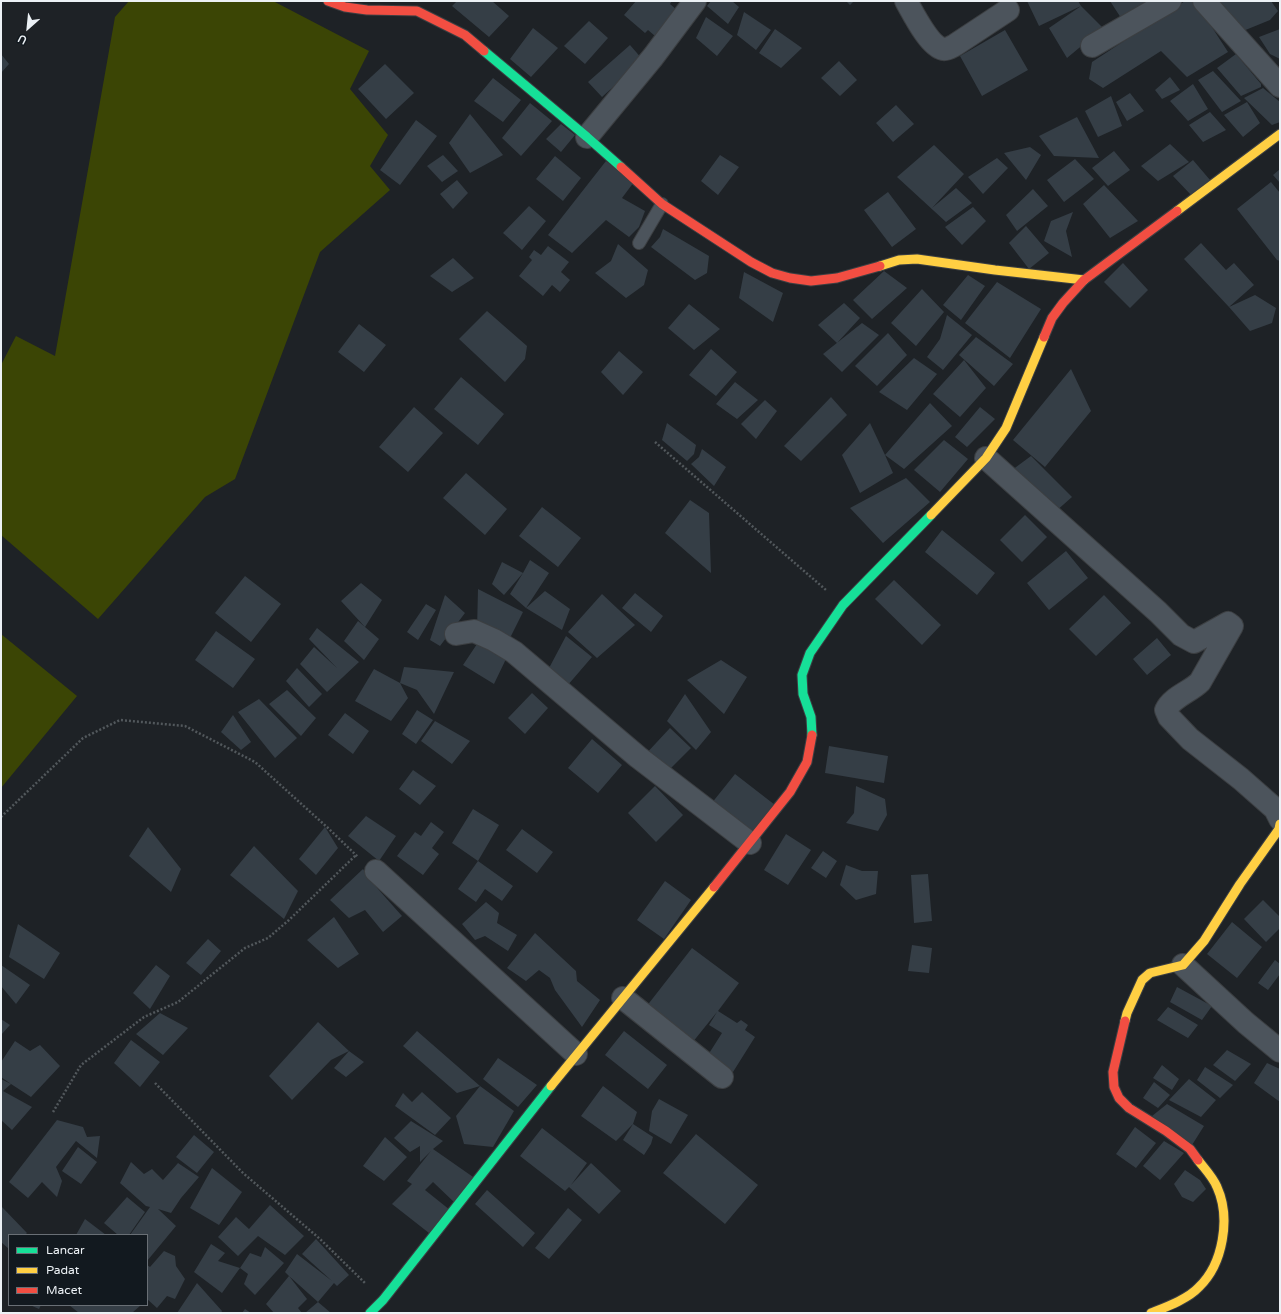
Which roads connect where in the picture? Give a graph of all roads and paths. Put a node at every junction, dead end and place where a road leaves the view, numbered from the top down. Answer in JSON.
{"nodes":[{"id":1,"x":328,"y":1,"type":"edge"},
{"id":2,"x":695,"y":1,"type":"edge"},
{"id":3,"x":906,"y":1,"type":"edge"},
{"id":4,"x":1170,"y":1,"type":"edge"},
{"id":5,"x":1204,"y":1,"type":"edge"},
{"id":6,"x":421,"y":6,"type":"edge"},
{"id":7,"x":1008,"y":10,"type":"dead end"},
{"id":8,"x":1092,"y":46,"type":"dead end"},
{"id":9,"x":1280,"y":86,"type":"edge"},
{"id":10,"x":1280,"y":134,"type":"edge"},
{"id":11,"x":587,"y":137,"type":"junction"},
{"id":12,"x":662,"y":204,"type":"junction"},
{"id":13,"x":639,"y":243,"type":"dead end"},
{"id":14,"x":1084,"y":280,"type":"junction"},
{"id":15,"x":655,"y":442,"type":"dead end"},
{"id":16,"x":986,"y":458,"type":"junction"},
{"id":17,"x":843,"y":605,"type":"junction"},
{"id":18,"x":456,"y":634,"type":"dead end"},
{"id":19,"x":1,"y":817,"type":"edge"},
{"id":20,"x":1280,"y":819,"type":"edge"},
{"id":21,"x":1280,"y":824,"type":"edge"},
{"id":22,"x":750,"y":843,"type":"junction"},
{"id":23,"x":356,"y":855,"type":"junction"},
{"id":24,"x":376,"y":871,"type":"joint"},
{"id":25,"x":1183,"y":965,"type":"junction"},
{"id":26,"x":622,"y":998,"type":"junction"},
{"id":27,"x":1280,"y":1051,"type":"edge"},
{"id":28,"x":576,"y":1054,"type":"junction"},
{"id":29,"x":722,"y":1077,"type":"dead end"},
{"id":30,"x":155,"y":1082,"type":"dead end"},
{"id":31,"x":54,"y":1112,"type":"dead end"},
{"id":32,"x":383,"y":1300,"type":"junction"},
{"id":33,"x":370,"y":1313,"type":"edge"},
{"id":34,"x":1151,"y":1313,"type":"edge"}],
"edges":[{"from":1,"to":6,"type":"street"},
{"from":2,"to":11,"type":"street"},
{"from":3,"to":7,"type":"street"},
{"from":4,"to":8,"type":"street"},
{"from":5,"to":9,"type":"street"},
{"from":6,"to":11,"type":"street"},
{"from":10,"to":14,"type":"street"},
{"from":11,"to":12,"type":"street"},
{"from":12,"to":13,"type":"lane"},
{"from":12,"to":14,"type":"street"},
{"from":14,"to":16,"type":"street"},
{"from":15,"to":17,"type":"path"},
{"from":16,"to":17,"type":"street"},
{"from":16,"to":20,"type":"street"},
{"from":17,"to":22,"type":"street"},
{"from":18,"to":22,"type":"street"},
{"from":19,"to":23,"type":"path"},
{"from":21,"to":25,"type":"street"},
{"from":22,"to":26,"type":"street"},
{"from":23,"to":24,"type":"path"},
{"from":23,"to":31,"type":"path"},
{"from":24,"to":28,"type":"street"},
{"from":25,"to":27,"type":"street"},
{"from":25,"to":34,"type":"street"},
{"from":26,"to":28,"type":"street"},
{"from":26,"to":29,"type":"street"},
{"from":28,"to":32,"type":"street"},
{"from":30,"to":32,"type":"path"},
{"from":32,"to":33,"type":"street"}]}
